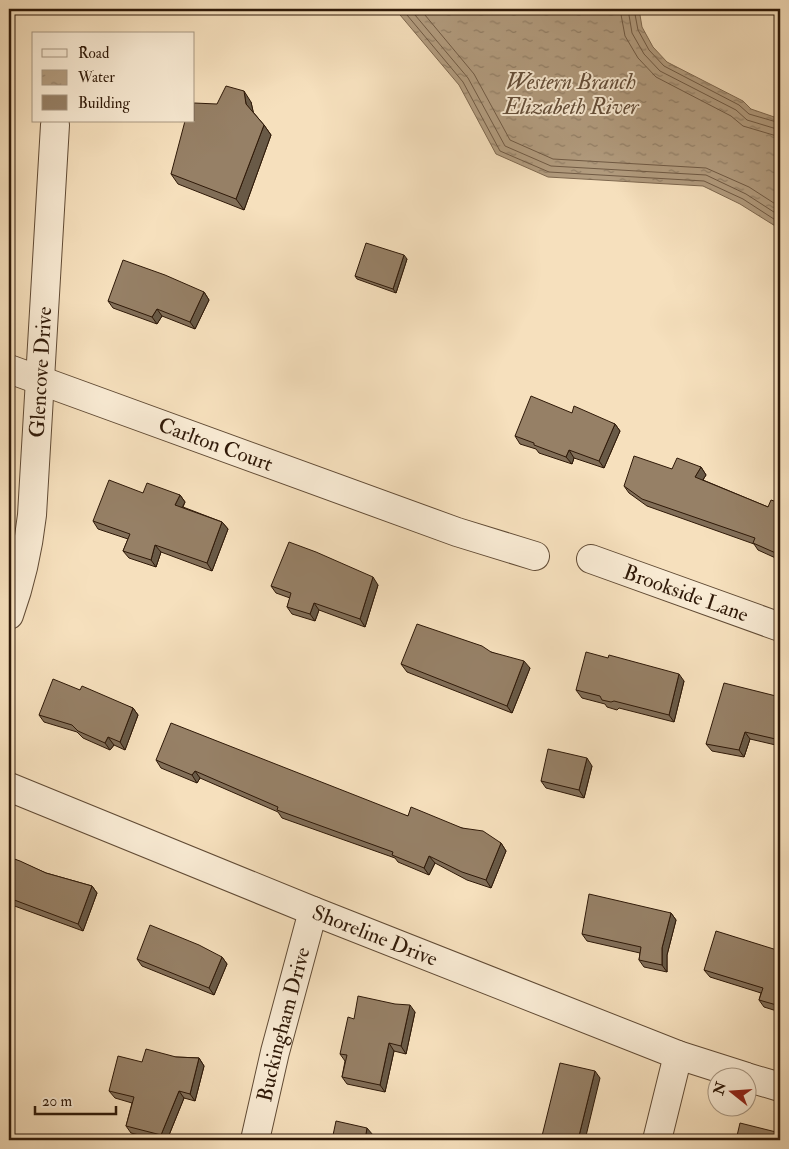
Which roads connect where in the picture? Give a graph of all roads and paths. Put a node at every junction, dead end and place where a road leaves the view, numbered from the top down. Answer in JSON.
{"nodes":[{"id":1,"x":56,"y":125,"type":"dead end"},
{"id":2,"x":9,"y":369,"type":"edge"},
{"id":3,"x":40,"y":380,"type":"junction"},
{"id":4,"x":535,"y":556,"type":"dead end"},
{"id":5,"x":591,"y":559,"type":"dead end"},
{"id":6,"x":9,"y":615,"type":"edge"},
{"id":7,"x":780,"y":628,"type":"edge"},
{"id":8,"x":9,"y":786,"type":"edge"},
{"id":9,"x":313,"y":911,"type":"junction"},
{"id":10,"x":678,"y":1055,"type":"junction"},
{"id":11,"x":712,"y":1066,"type":"edge"},
{"id":12,"x":756,"y":1080,"type":"edge"},
{"id":13,"x":780,"y":1087,"type":"edge"},
{"id":14,"x":255,"y":1140,"type":"edge"},
{"id":15,"x":658,"y":1140,"type":"edge"}],
"edges":[{"from":1,"to":3,"type":"street","name":"Glencove Drive"},
{"from":2,"to":3,"type":"street","name":"Carlton Court"},
{"from":3,"to":4,"type":"street","name":"Carlton Court"},
{"from":3,"to":6,"type":"street","name":"Glencove Drive"},
{"from":5,"to":7,"type":"street","name":"Brookside Lane"},
{"from":8,"to":9,"type":"street","name":"Shoreline Drive"},
{"from":9,"to":10,"type":"street","name":"Shoreline Drive"},
{"from":9,"to":14,"type":"street","name":"Buckingham Drive"},
{"from":10,"to":11,"type":"street","name":"Shoreline Drive"},
{"from":10,"to":15,"type":"street"},
{"from":12,"to":13,"type":"street","name":"Shoreline Drive"}]}
